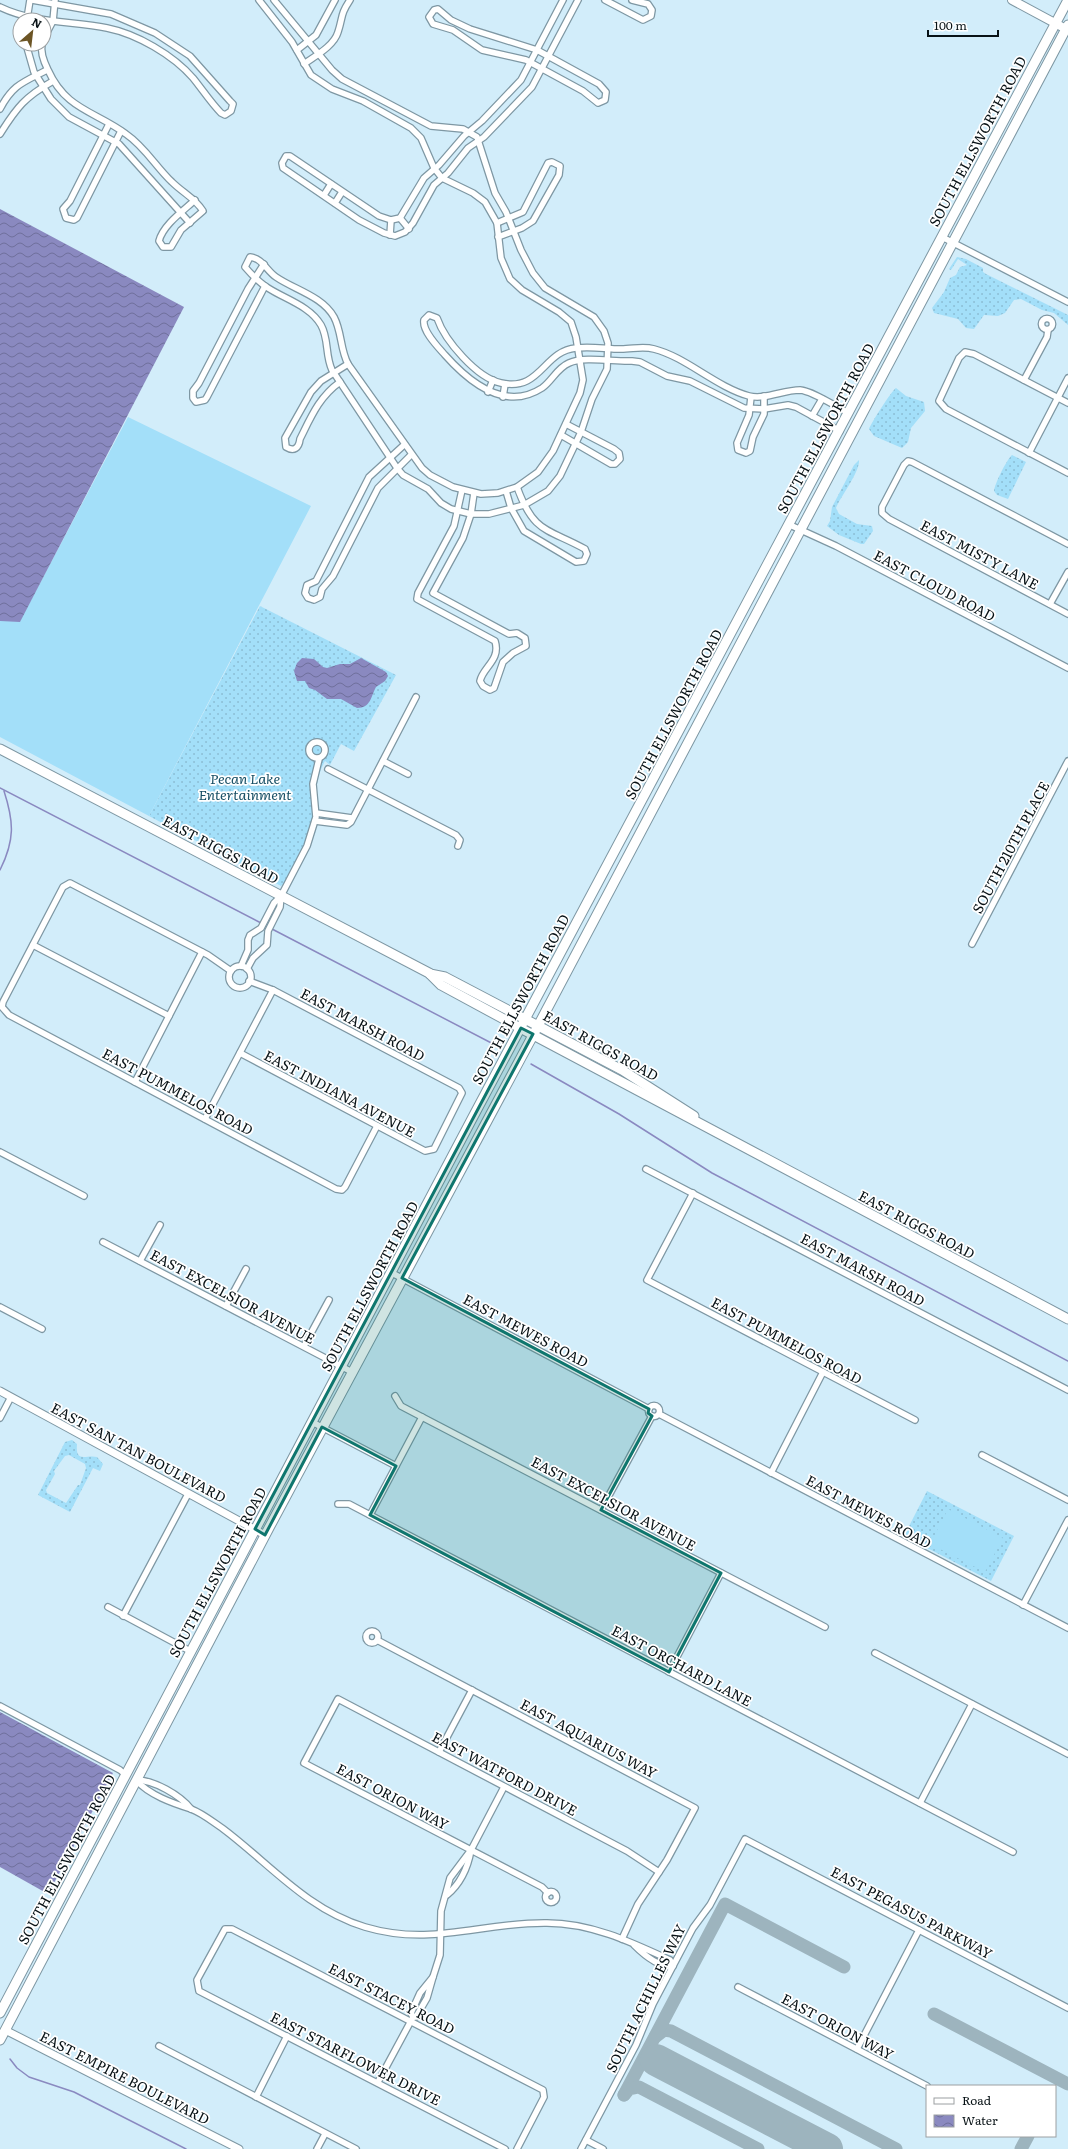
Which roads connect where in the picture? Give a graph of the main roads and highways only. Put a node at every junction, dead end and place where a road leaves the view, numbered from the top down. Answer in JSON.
{"nodes":[{"id":1,"x":1012,"y":0,"type":"edge"},
{"id":2,"x":1068,"y":0,"type":"edge"},
{"id":3,"x":1056,"y":23,"type":"junction"},
{"id":4,"x":1067,"y":28,"type":"edge"},
{"id":5,"x":849,"y":413,"type":"junction"},
{"id":6,"x":843,"y":449,"type":"junction"},
{"id":7,"x":712,"y":670,"type":"junction"},
{"id":8,"x":723,"y":674,"type":"junction"},
{"id":9,"x":0,"y":749,"type":"edge"},
{"id":10,"x":655,"y":777,"type":"junction"},
{"id":11,"x":665,"y":782,"type":"junction"},
{"id":12,"x":429,"y":973,"type":"junction"},
{"id":13,"x":525,"y":1019,"type":"junction"},
{"id":14,"x":520,"y":1028,"type":"junction"},
{"id":15,"x":536,"y":1030,"type":"junction"},
{"id":16,"x":1068,"y":1319,"type":"edge"},
{"id":17,"x":0,"y":2013,"type":"edge"},
{"id":18,"x":2,"y":2029,"type":"edge"},
{"id":19,"x":0,"y":2040,"type":"edge"}],
"edges":[{"from":1,"to":3,"type":"main road"},
{"from":2,"to":3,"type":"main road","name":"SOUTH ELLSWORTH ROAD"},
{"from":3,"to":4,"type":"main road"},
{"from":3,"to":5,"type":"main road","name":"SOUTH ELLSWORTH ROAD"},
{"from":4,"to":6,"type":"main road","name":"SOUTH ELLSWORTH ROAD"},
{"from":5,"to":6,"type":"main road"},
{"from":5,"to":7,"type":"main road","name":"SOUTH ELLSWORTH ROAD"},
{"from":6,"to":8,"type":"main road","name":"SOUTH ELLSWORTH ROAD"},
{"from":7,"to":8,"type":"main road"},
{"from":7,"to":10,"type":"main road","name":"SOUTH ELLSWORTH ROAD"},
{"from":8,"to":11,"type":"main road","name":"SOUTH ELLSWORTH ROAD"},
{"from":9,"to":12,"type":"main road","name":"EAST RIGGS ROAD"},
{"from":10,"to":11,"type":"main road"},
{"from":10,"to":13,"type":"main road","name":"SOUTH ELLSWORTH ROAD"},
{"from":11,"to":15,"type":"main road","name":"SOUTH ELLSWORTH ROAD"},
{"from":12,"to":13,"type":"main road","name":"EAST RIGGS ROAD"},
{"from":12,"to":14,"type":"main road","name":"EAST RIGGS ROAD"},
{"from":13,"to":14,"type":"main road","name":"SOUTH ELLSWORTH ROAD"},
{"from":13,"to":15,"type":"main road","name":"EAST RIGGS ROAD"},
{"from":14,"to":15,"type":"main road","name":"EAST RIGGS ROAD"},
{"from":14,"to":17,"type":"main road","name":"SOUTH ELLSWORTH ROAD"},
{"from":15,"to":16,"type":"main road","name":"EAST RIGGS ROAD"},
{"from":15,"to":18,"type":"main road","name":"SOUTH ELLSWORTH ROAD"},
{"from":18,"to":19,"type":"main road","name":"SOUTH ELLSWORTH ROAD"}]}
